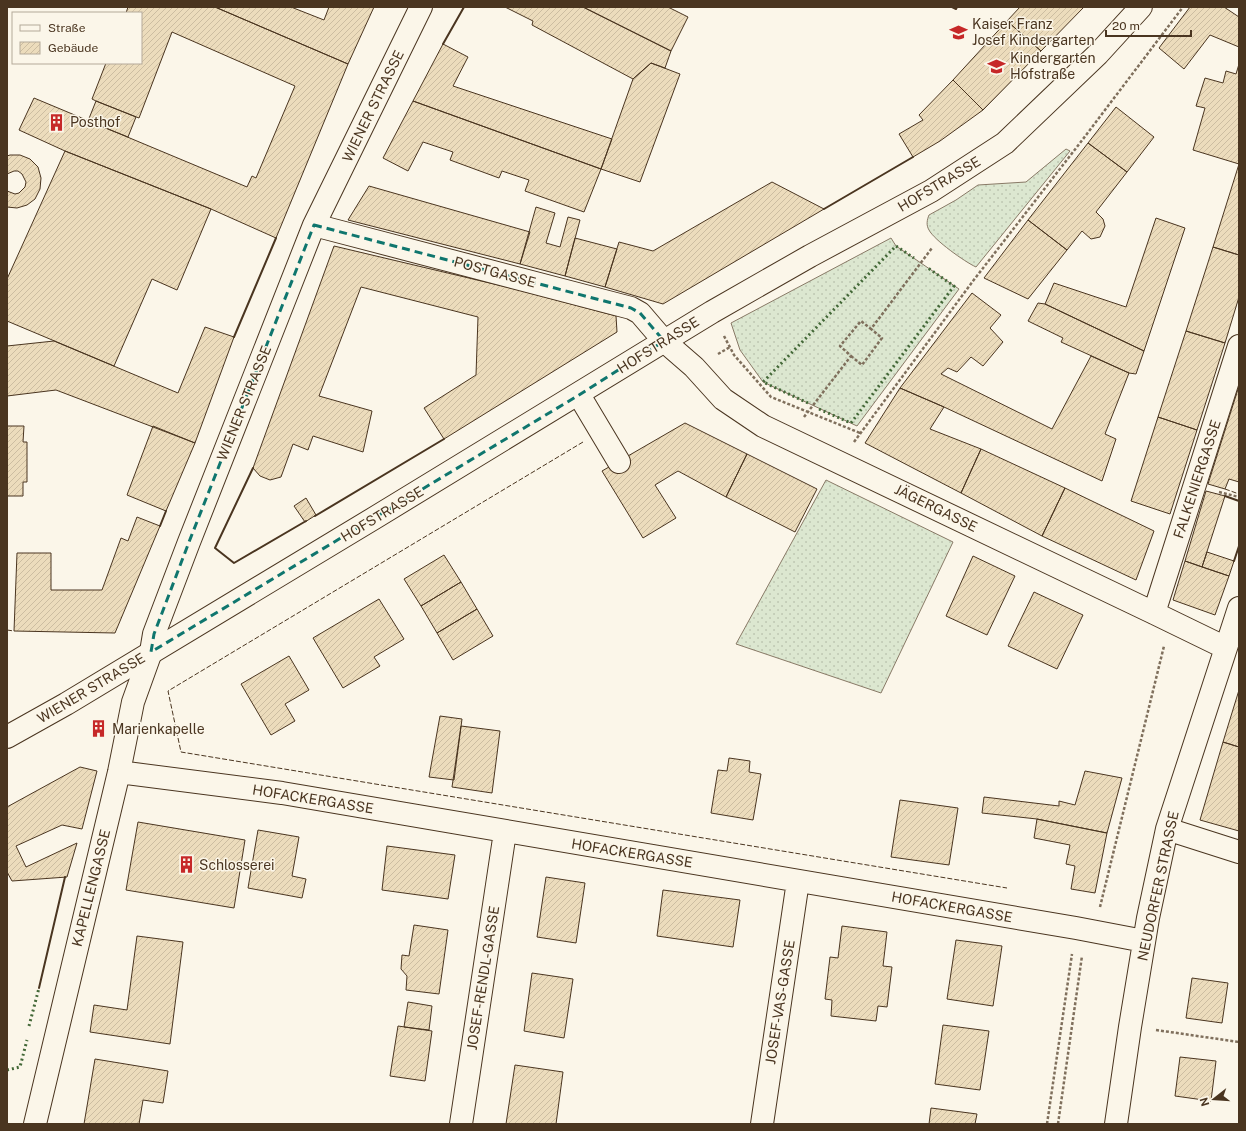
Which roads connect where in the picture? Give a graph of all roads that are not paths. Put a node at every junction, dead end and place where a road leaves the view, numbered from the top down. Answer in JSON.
{"nodes":[{"id":1,"x":421,"y":7,"type":"edge"},
{"id":2,"x":1141,"y":7,"type":"edge"},
{"id":3,"x":314,"y":225,"type":"junction"},
{"id":4,"x":664,"y":341,"type":"junction"},
{"id":5,"x":1239,"y":346,"type":"edge"},
{"id":6,"x":579,"y":394,"type":"junction"},
{"id":7,"x":618,"y":462,"type":"dead end"},
{"id":8,"x":1239,"y":608,"type":"edge"},
{"id":9,"x":1162,"y":617,"type":"junction"},
{"id":10,"x":1226,"y":648,"type":"junction"},
{"id":11,"x":151,"y":652,"type":"junction"},
{"id":12,"x":7,"y":737,"type":"edge"},
{"id":13,"x":119,"y":772,"type":"junction"},
{"id":14,"x":1168,"y":829,"type":"junction"},
{"id":15,"x":505,"y":832,"type":"junction"},
{"id":16,"x":1239,"y":852,"type":"edge"},
{"id":17,"x":798,"y":881,"type":"junction"},
{"id":18,"x":1144,"y":941,"type":"junction"},
{"id":19,"x":35,"y":1124,"type":"edge"},
{"id":20,"x":461,"y":1124,"type":"edge"},
{"id":21,"x":762,"y":1124,"type":"edge"},
{"id":22,"x":1116,"y":1124,"type":"edge"}],
"edges":[{"from":1,"to":3,"type":"street","name":"WIENER STRASSE"},
{"from":2,"to":4,"type":"street","name":"HOFSTRASSE"},
{"from":3,"to":4,"type":"street","name":"POSTGASSE"},
{"from":3,"to":11,"type":"street","name":"WIENER STRASSE"},
{"from":4,"to":6,"type":"street","name":"HOFSTRASSE"},
{"from":4,"to":9,"type":"street","name":"JÄGERGASSE"},
{"from":5,"to":9,"type":"street","name":"FALKENIERGASSE"},
{"from":6,"to":7,"type":"street"},
{"from":6,"to":11,"type":"street","name":"HOFSTRASSE"},
{"from":8,"to":10,"type":"street","name":"NEUDORFER STRASSE"},
{"from":9,"to":10,"type":"street","name":"JÄGERGASSE"},
{"from":10,"to":14,"type":"street","name":"NEUDORFER STRASSE"},
{"from":11,"to":12,"type":"street","name":"WIENER STRASSE"},
{"from":11,"to":13,"type":"street","name":"KAPELLENGASSE"},
{"from":13,"to":15,"type":"street","name":"HOFACKERGASSE"},
{"from":13,"to":19,"type":"street","name":"KAPELLENGASSE"},
{"from":14,"to":16,"type":"street"},
{"from":14,"to":18,"type":"street","name":"NEUDORFER STRASSE"},
{"from":15,"to":17,"type":"street","name":"HOFACKERGASSE"},
{"from":15,"to":20,"type":"street","name":"JOSEF-RENDL-GASSE"},
{"from":17,"to":18,"type":"street","name":"HOFACKERGASSE"},
{"from":17,"to":21,"type":"street","name":"JOSEF-VAS-GASSE"},
{"from":18,"to":22,"type":"street","name":"NEUDORFER STRASSE"}]}
